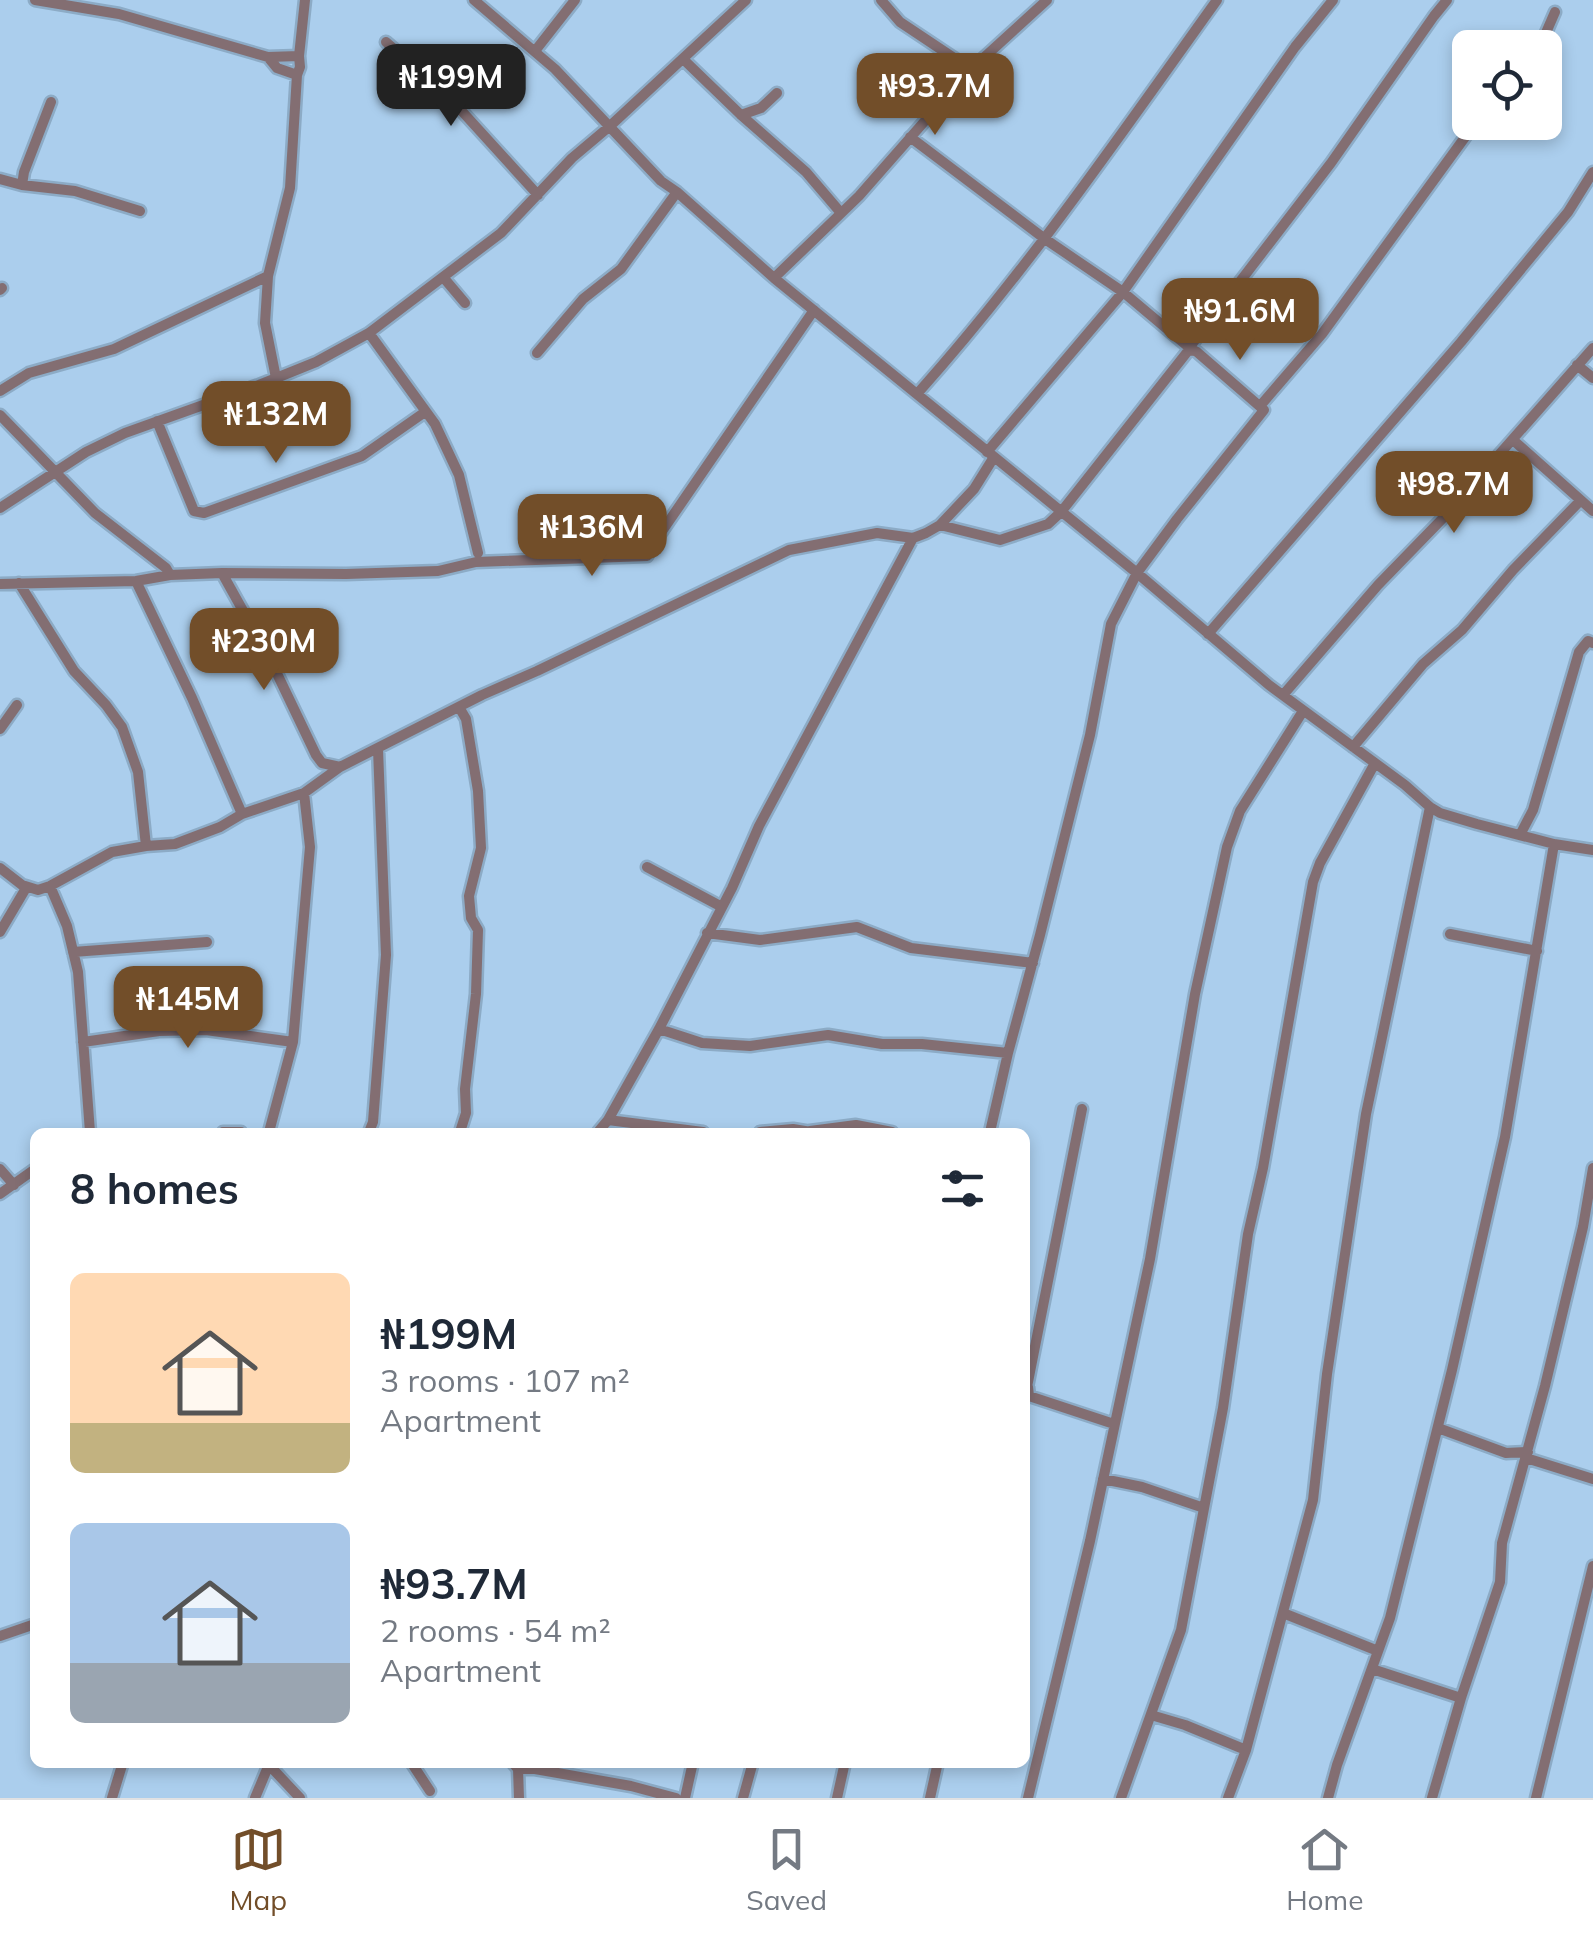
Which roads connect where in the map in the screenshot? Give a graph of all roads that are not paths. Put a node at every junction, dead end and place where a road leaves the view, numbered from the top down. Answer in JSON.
{"nodes":[{"id":1,"x":35,"y":0,"type":"edge"},
{"id":2,"x":121,"y":0,"type":"edge"},
{"id":3,"x":306,"y":0,"type":"edge"},
{"id":4,"x":474,"y":0,"type":"edge"},
{"id":5,"x":575,"y":0,"type":"edge"},
{"id":6,"x":746,"y":0,"type":"edge"},
{"id":7,"x":881,"y":0,"type":"edge"},
{"id":8,"x":1217,"y":0,"type":"edge"},
{"id":9,"x":1333,"y":0,"type":"edge"},
{"id":10,"x":1447,"y":0,"type":"edge"},
{"id":11,"x":1039,"y":3,"type":"edge"},
{"id":12,"x":1555,"y":12,"type":"dead end"},
{"id":13,"x":119,"y":14,"type":"junction"},
{"id":14,"x":1546,"y":30,"type":"edge"},
{"id":15,"x":386,"y":42,"type":"dead end"},
{"id":16,"x":535,"y":51,"type":"junction"},
{"id":17,"x":298,"y":56,"type":"junction"},
{"id":18,"x":268,"y":57,"type":"junction"},
{"id":19,"x":683,"y":60,"type":"junction"},
{"id":20,"x":967,"y":73,"type":"junction"},
{"id":21,"x":297,"y":75,"type":"junction"},
{"id":22,"x":777,"y":92,"type":"dead end"},
{"id":23,"x":51,"y":102,"type":"dead end"},
{"id":24,"x":741,"y":115,"type":"junction"},
{"id":25,"x":610,"y":126,"type":"junction"},
{"id":26,"x":910,"y":137,"type":"junction"},
{"id":27,"x":1463,"y":140,"type":"edge"},
{"id":28,"x":1593,"y":172,"type":"edge"},
{"id":29,"x":0,"y":179,"type":"edge"},
{"id":30,"x":22,"y":185,"type":"junction"},
{"id":31,"x":677,"y":192,"type":"junction"},
{"id":32,"x":538,"y":195,"type":"junction"},
{"id":33,"x":140,"y":211,"type":"dead end"},
{"id":34,"x":841,"y":213,"type":"junction"},
{"id":35,"x":1045,"y":239,"type":"junction"},
{"id":36,"x":268,"y":276,"type":"junction"},
{"id":37,"x":443,"y":277,"type":"junction"},
{"id":38,"x":774,"y":278,"type":"junction"},
{"id":39,"x":1123,"y":292,"type":"junction"},
{"id":40,"x":464,"y":302,"type":"dead end"},
{"id":41,"x":814,"y":310,"type":"junction"},
{"id":42,"x":369,"y":333,"type":"junction"},
{"id":43,"x":1593,"y":348,"type":"edge"},
{"id":44,"x":1191,"y":349,"type":"junction"},
{"id":45,"x":538,"y":353,"type":"dead end"},
{"id":46,"x":1577,"y":365,"type":"junction"},
{"id":47,"x":276,"y":378,"type":"junction"},
{"id":48,"x":1593,"y":378,"type":"edge"},
{"id":49,"x":0,"y":391,"type":"edge"},
{"id":50,"x":917,"y":394,"type":"junction"},
{"id":51,"x":1260,"y":406,"type":"junction"},
{"id":52,"x":425,"y":412,"type":"junction"},
{"id":53,"x":0,"y":415,"type":"edge"},
{"id":54,"x":157,"y":421,"type":"junction"},
{"id":55,"x":1513,"y":440,"type":"junction"},
{"id":56,"x":990,"y":454,"type":"junction"},
{"id":57,"x":1580,"y":501,"type":"junction"},
{"id":58,"x":0,"y":508,"type":"edge"},
{"id":59,"x":1593,"y":511,"type":"edge"},
{"id":60,"x":1061,"y":512,"type":"junction"},
{"id":61,"x":940,"y":525,"type":"junction"},
{"id":62,"x":913,"y":538,"type":"junction"},
{"id":63,"x":478,"y":553,"type":"dead end"},
{"id":64,"x":222,"y":573,"type":"junction"},
{"id":65,"x":1137,"y":573,"type":"junction"},
{"id":66,"x":170,"y":575,"type":"junction"},
{"id":67,"x":136,"y":581,"type":"junction"},
{"id":68,"x":19,"y":583,"type":"junction"},
{"id":69,"x":0,"y":584,"type":"edge"},
{"id":70,"x":1208,"y":634,"type":"junction"},
{"id":71,"x":1593,"y":643,"type":"edge"},
{"id":72,"x":1283,"y":696,"type":"junction"},
{"id":73,"x":17,"y":705,"type":"dead end"},
{"id":74,"x":458,"y":707,"type":"junction"},
{"id":75,"x":1303,"y":711,"type":"junction"},
{"id":76,"x":0,"y":729,"type":"edge"},
{"id":77,"x":1352,"y":747,"type":"junction"},
{"id":78,"x":378,"y":750,"type":"junction"},
{"id":79,"x":1375,"y":763,"type":"junction"},
{"id":80,"x":340,"y":766,"type":"junction"},
{"id":81,"x":304,"y":793,"type":"junction"},
{"id":82,"x":1430,"y":808,"type":"junction"},
{"id":83,"x":242,"y":814,"type":"junction"},
{"id":84,"x":1520,"y":835,"type":"junction"},
{"id":85,"x":1554,"y":844,"type":"junction"},
{"id":86,"x":146,"y":846,"type":"junction"},
{"id":87,"x":1593,"y":850,"type":"edge"},
{"id":88,"x":0,"y":868,"type":"edge"},
{"id":89,"x":647,"y":868,"type":"dead end"},
{"id":90,"x":50,"y":886,"type":"junction"},
{"id":91,"x":26,"y":888,"type":"junction"},
{"id":92,"x":722,"y":907,"type":"junction"},
{"id":93,"x":0,"y":932,"type":"edge"},
{"id":94,"x":708,"y":933,"type":"junction"},
{"id":95,"x":1450,"y":934,"type":"dead end"},
{"id":96,"x":207,"y":942,"type":"dead end"},
{"id":97,"x":1537,"y":951,"type":"junction"},
{"id":98,"x":73,"y":952,"type":"junction"},
{"id":99,"x":1033,"y":963,"type":"junction"},
{"id":100,"x":659,"y":1028,"type":"junction"},
{"id":101,"x":83,"y":1042,"type":"junction"},
{"id":102,"x":293,"y":1042,"type":"junction"},
{"id":103,"x":1008,"y":1054,"type":"junction"},
{"id":104,"x":1082,"y":1109,"type":"dead end"},
{"id":105,"x":608,"y":1120,"type":"junction"},
{"id":106,"x":90,"y":1128,"type":"edge"},
{"id":107,"x":270,"y":1128,"type":"edge"},
{"id":108,"x":371,"y":1128,"type":"edge"},
{"id":109,"x":461,"y":1128,"type":"edge"},
{"id":110,"x":601,"y":1128,"type":"edge"},
{"id":111,"x":671,"y":1128,"type":"edge"},
{"id":112,"x":837,"y":1128,"type":"edge"},
{"id":113,"x":871,"y":1128,"type":"edge"},
{"id":114,"x":991,"y":1128,"type":"edge"},
{"id":115,"x":1593,"y":1168,"type":"edge"},
{"id":116,"x":0,"y":1169,"type":"edge"},
{"id":117,"x":30,"y":1173,"type":"edge"},
{"id":118,"x":14,"y":1185,"type":"junction"},
{"id":119,"x":0,"y":1194,"type":"edge"},
{"id":120,"x":1030,"y":1369,"type":"edge"},
{"id":121,"x":1030,"y":1396,"type":"edge"},
{"id":122,"x":1114,"y":1424,"type":"junction"},
{"id":123,"x":1438,"y":1428,"type":"junction"},
{"id":124,"x":1527,"y":1455,"type":"junction"},
{"id":125,"x":1103,"y":1478,"type":"junction"},
{"id":126,"x":1593,"y":1479,"type":"edge"},
{"id":127,"x":1204,"y":1508,"type":"junction"},
{"id":128,"x":1593,"y":1566,"type":"edge"},
{"id":129,"x":1284,"y":1614,"type":"junction"},
{"id":130,"x":30,"y":1628,"type":"edge"},
{"id":131,"x":0,"y":1636,"type":"edge"},
{"id":132,"x":1378,"y":1651,"type":"junction"},
{"id":133,"x":1372,"y":1669,"type":"junction"},
{"id":134,"x":1462,"y":1698,"type":"junction"},
{"id":135,"x":1150,"y":1714,"type":"junction"},
{"id":136,"x":1246,"y":1750,"type":"junction"},
{"id":137,"x":121,"y":1768,"type":"edge"},
{"id":138,"x":268,"y":1768,"type":"edge"},
{"id":139,"x":274,"y":1768,"type":"edge"},
{"id":140,"x":415,"y":1768,"type":"edge"},
{"id":141,"x":515,"y":1768,"type":"edge"},
{"id":142,"x":535,"y":1768,"type":"edge"},
{"id":143,"x":575,"y":1768,"type":"edge"},
{"id":144,"x":691,"y":1768,"type":"edge"},
{"id":145,"x":751,"y":1768,"type":"edge"},
{"id":146,"x":843,"y":1768,"type":"edge"},
{"id":147,"x":937,"y":1768,"type":"edge"},
{"id":148,"x":577,"y":1776,"type":"junction"},
{"id":149,"x":430,"y":1791,"type":"dead end"},
{"id":150,"x":630,"y":1792,"type":"edge"},
{"id":151,"x":112,"y":1798,"type":"edge"},
{"id":152,"x":256,"y":1798,"type":"edge"},
{"id":153,"x":300,"y":1798,"type":"edge"},
{"id":154,"x":518,"y":1798,"type":"edge"},
{"id":155,"x":676,"y":1798,"type":"edge"},
{"id":156,"x":685,"y":1798,"type":"edge"},
{"id":157,"x":743,"y":1798,"type":"edge"},
{"id":158,"x":837,"y":1798,"type":"edge"},
{"id":159,"x":930,"y":1798,"type":"edge"},
{"id":160,"x":1028,"y":1798,"type":"edge"},
{"id":161,"x":1121,"y":1798,"type":"edge"},
{"id":162,"x":1228,"y":1798,"type":"edge"},
{"id":163,"x":1328,"y":1798,"type":"edge"},
{"id":164,"x":1432,"y":1798,"type":"edge"},
{"id":165,"x":1536,"y":1798,"type":"edge"}],
"edges":[{"from":1,"to":13,"type":"street"},
{"from":2,"to":13,"type":"street"},
{"from":3,"to":17,"type":"street"},
{"from":4,"to":16,"type":"street"},
{"from":5,"to":16,"type":"street"},
{"from":6,"to":19,"type":"street"},
{"from":7,"to":20,"type":"street"},
{"from":8,"to":35,"type":"street"},
{"from":9,"to":39,"type":"street"},
{"from":10,"to":44,"type":"street"},
{"from":11,"to":20,"type":"street"},
{"from":12,"to":14,"type":"street"},
{"from":13,"to":18,"type":"street"},
{"from":15,"to":32,"type":"street"},
{"from":16,"to":25,"type":"street"},
{"from":17,"to":18,"type":"street"},
{"from":17,"to":21,"type":"street"},
{"from":18,"to":21,"type":"street"},
{"from":19,"to":24,"type":"street"},
{"from":19,"to":25,"type":"street"},
{"from":20,"to":26,"type":"street"},
{"from":21,"to":36,"type":"street"},
{"from":22,"to":24,"type":"street"},
{"from":23,"to":30,"type":"street"},
{"from":24,"to":34,"type":"street"},
{"from":25,"to":31,"type":"street"},
{"from":25,"to":32,"type":"street"},
{"from":26,"to":34,"type":"street"},
{"from":26,"to":35,"type":"street"},
{"from":27,"to":51,"type":"street"},
{"from":28,"to":70,"type":"street"},
{"from":29,"to":30,"type":"street"},
{"from":30,"to":33,"type":"street"},
{"from":31,"to":38,"type":"street"},
{"from":31,"to":45,"type":"street"},
{"from":32,"to":37,"type":"street"},
{"from":34,"to":38,"type":"street"},
{"from":35,"to":39,"type":"street"},
{"from":35,"to":50,"type":"street"},
{"from":36,"to":47,"type":"street"},
{"from":36,"to":49,"type":"street"},
{"from":37,"to":40,"type":"street"},
{"from":37,"to":42,"type":"street"},
{"from":38,"to":41,"type":"street"},
{"from":39,"to":44,"type":"street"},
{"from":39,"to":56,"type":"street"},
{"from":41,"to":50,"type":"street"},
{"from":41,"to":64,"type":"street"},
{"from":42,"to":47,"type":"street"},
{"from":42,"to":52,"type":"street"},
{"from":43,"to":46,"type":"street"},
{"from":44,"to":51,"type":"street"},
{"from":44,"to":60,"type":"street"},
{"from":46,"to":48,"type":"street"},
{"from":46,"to":55,"type":"street"},
{"from":47,"to":54,"type":"street"},
{"from":50,"to":56,"type":"street"},
{"from":51,"to":65,"type":"street"},
{"from":52,"to":54,"type":"street"},
{"from":52,"to":63,"type":"street"},
{"from":53,"to":66,"type":"street"},
{"from":54,"to":58,"type":"street"},
{"from":55,"to":57,"type":"street"},
{"from":55,"to":72,"type":"street"},
{"from":56,"to":60,"type":"street"},
{"from":56,"to":61,"type":"street"},
{"from":57,"to":59,"type":"street"},
{"from":57,"to":77,"type":"street"},
{"from":60,"to":61,"type":"street"},
{"from":60,"to":65,"type":"street"},
{"from":61,"to":62,"type":"street"},
{"from":62,"to":74,"type":"street"},
{"from":62,"to":92,"type":"street"},
{"from":64,"to":66,"type":"street"},
{"from":64,"to":80,"type":"street"},
{"from":65,"to":70,"type":"street"},
{"from":65,"to":99,"type":"street"},
{"from":66,"to":67,"type":"street"},
{"from":67,"to":68,"type":"street"},
{"from":67,"to":83,"type":"street"},
{"from":68,"to":69,"type":"street"},
{"from":68,"to":86,"type":"street"},
{"from":70,"to":72,"type":"street"},
{"from":71,"to":84,"type":"street"},
{"from":72,"to":75,"type":"street"},
{"from":73,"to":76,"type":"street"},
{"from":74,"to":78,"type":"street"},
{"from":74,"to":109,"type":"street"},
{"from":75,"to":77,"type":"street"},
{"from":75,"to":122,"type":"street"},
{"from":77,"to":79,"type":"street"},
{"from":78,"to":80,"type":"street"},
{"from":78,"to":108,"type":"street"},
{"from":79,"to":82,"type":"street"},
{"from":79,"to":127,"type":"street"},
{"from":80,"to":81,"type":"street"},
{"from":81,"to":83,"type":"street"},
{"from":81,"to":102,"type":"street"},
{"from":82,"to":84,"type":"street"},
{"from":82,"to":129,"type":"street"},
{"from":83,"to":86,"type":"street"},
{"from":84,"to":85,"type":"street"},
{"from":85,"to":87,"type":"street"},
{"from":85,"to":97,"type":"street"},
{"from":86,"to":90,"type":"street"},
{"from":88,"to":91,"type":"street"},
{"from":89,"to":92,"type":"street"},
{"from":90,"to":91,"type":"street"},
{"from":90,"to":98,"type":"street"},
{"from":91,"to":93,"type":"street"},
{"from":92,"to":94,"type":"street"},
{"from":94,"to":99,"type":"street"},
{"from":94,"to":100,"type":"street"},
{"from":95,"to":97,"type":"street"},
{"from":96,"to":98,"type":"street"},
{"from":97,"to":123,"type":"street"},
{"from":98,"to":101,"type":"street"},
{"from":99,"to":103,"type":"street"},
{"from":100,"to":103,"type":"street"},
{"from":100,"to":105,"type":"street"},
{"from":101,"to":102,"type":"street"},
{"from":101,"to":106,"type":"street"},
{"from":102,"to":107,"type":"street"},
{"from":103,"to":114,"type":"street"},
{"from":104,"to":120,"type":"street"},
{"from":105,"to":110,"type":"street"},
{"from":105,"to":111,"type":"street"},
{"from":112,"to":113,"type":"street"},
{"from":115,"to":124,"type":"street"},
{"from":116,"to":118,"type":"street"},
{"from":117,"to":118,"type":"street"},
{"from":118,"to":119,"type":"street"},
{"from":121,"to":122,"type":"street"},
{"from":122,"to":125,"type":"street"},
{"from":123,"to":124,"type":"street"},
{"from":123,"to":132,"type":"street"},
{"from":124,"to":126,"type":"street"},
{"from":124,"to":134,"type":"street"},
{"from":125,"to":127,"type":"street"},
{"from":125,"to":160,"type":"street"},
{"from":127,"to":135,"type":"street"},
{"from":128,"to":165,"type":"street"},
{"from":129,"to":132,"type":"street"},
{"from":129,"to":136,"type":"street"},
{"from":130,"to":131,"type":"street"},
{"from":132,"to":133,"type":"street"},
{"from":133,"to":134,"type":"street"},
{"from":133,"to":163,"type":"street"},
{"from":134,"to":164,"type":"street"},
{"from":135,"to":136,"type":"street"},
{"from":135,"to":161,"type":"street"},
{"from":136,"to":162,"type":"street"},
{"from":137,"to":151,"type":"street"},
{"from":138,"to":152,"type":"street"},
{"from":139,"to":153,"type":"street"},
{"from":140,"to":149,"type":"street"},
{"from":141,"to":154,"type":"street"},
{"from":142,"to":148,"type":"street"},
{"from":143,"to":148,"type":"street"},
{"from":144,"to":156,"type":"street"},
{"from":145,"to":157,"type":"street"},
{"from":146,"to":158,"type":"street"},
{"from":147,"to":159,"type":"street"},
{"from":148,"to":150,"type":"street"},
{"from":150,"to":155,"type":"street"}]}
